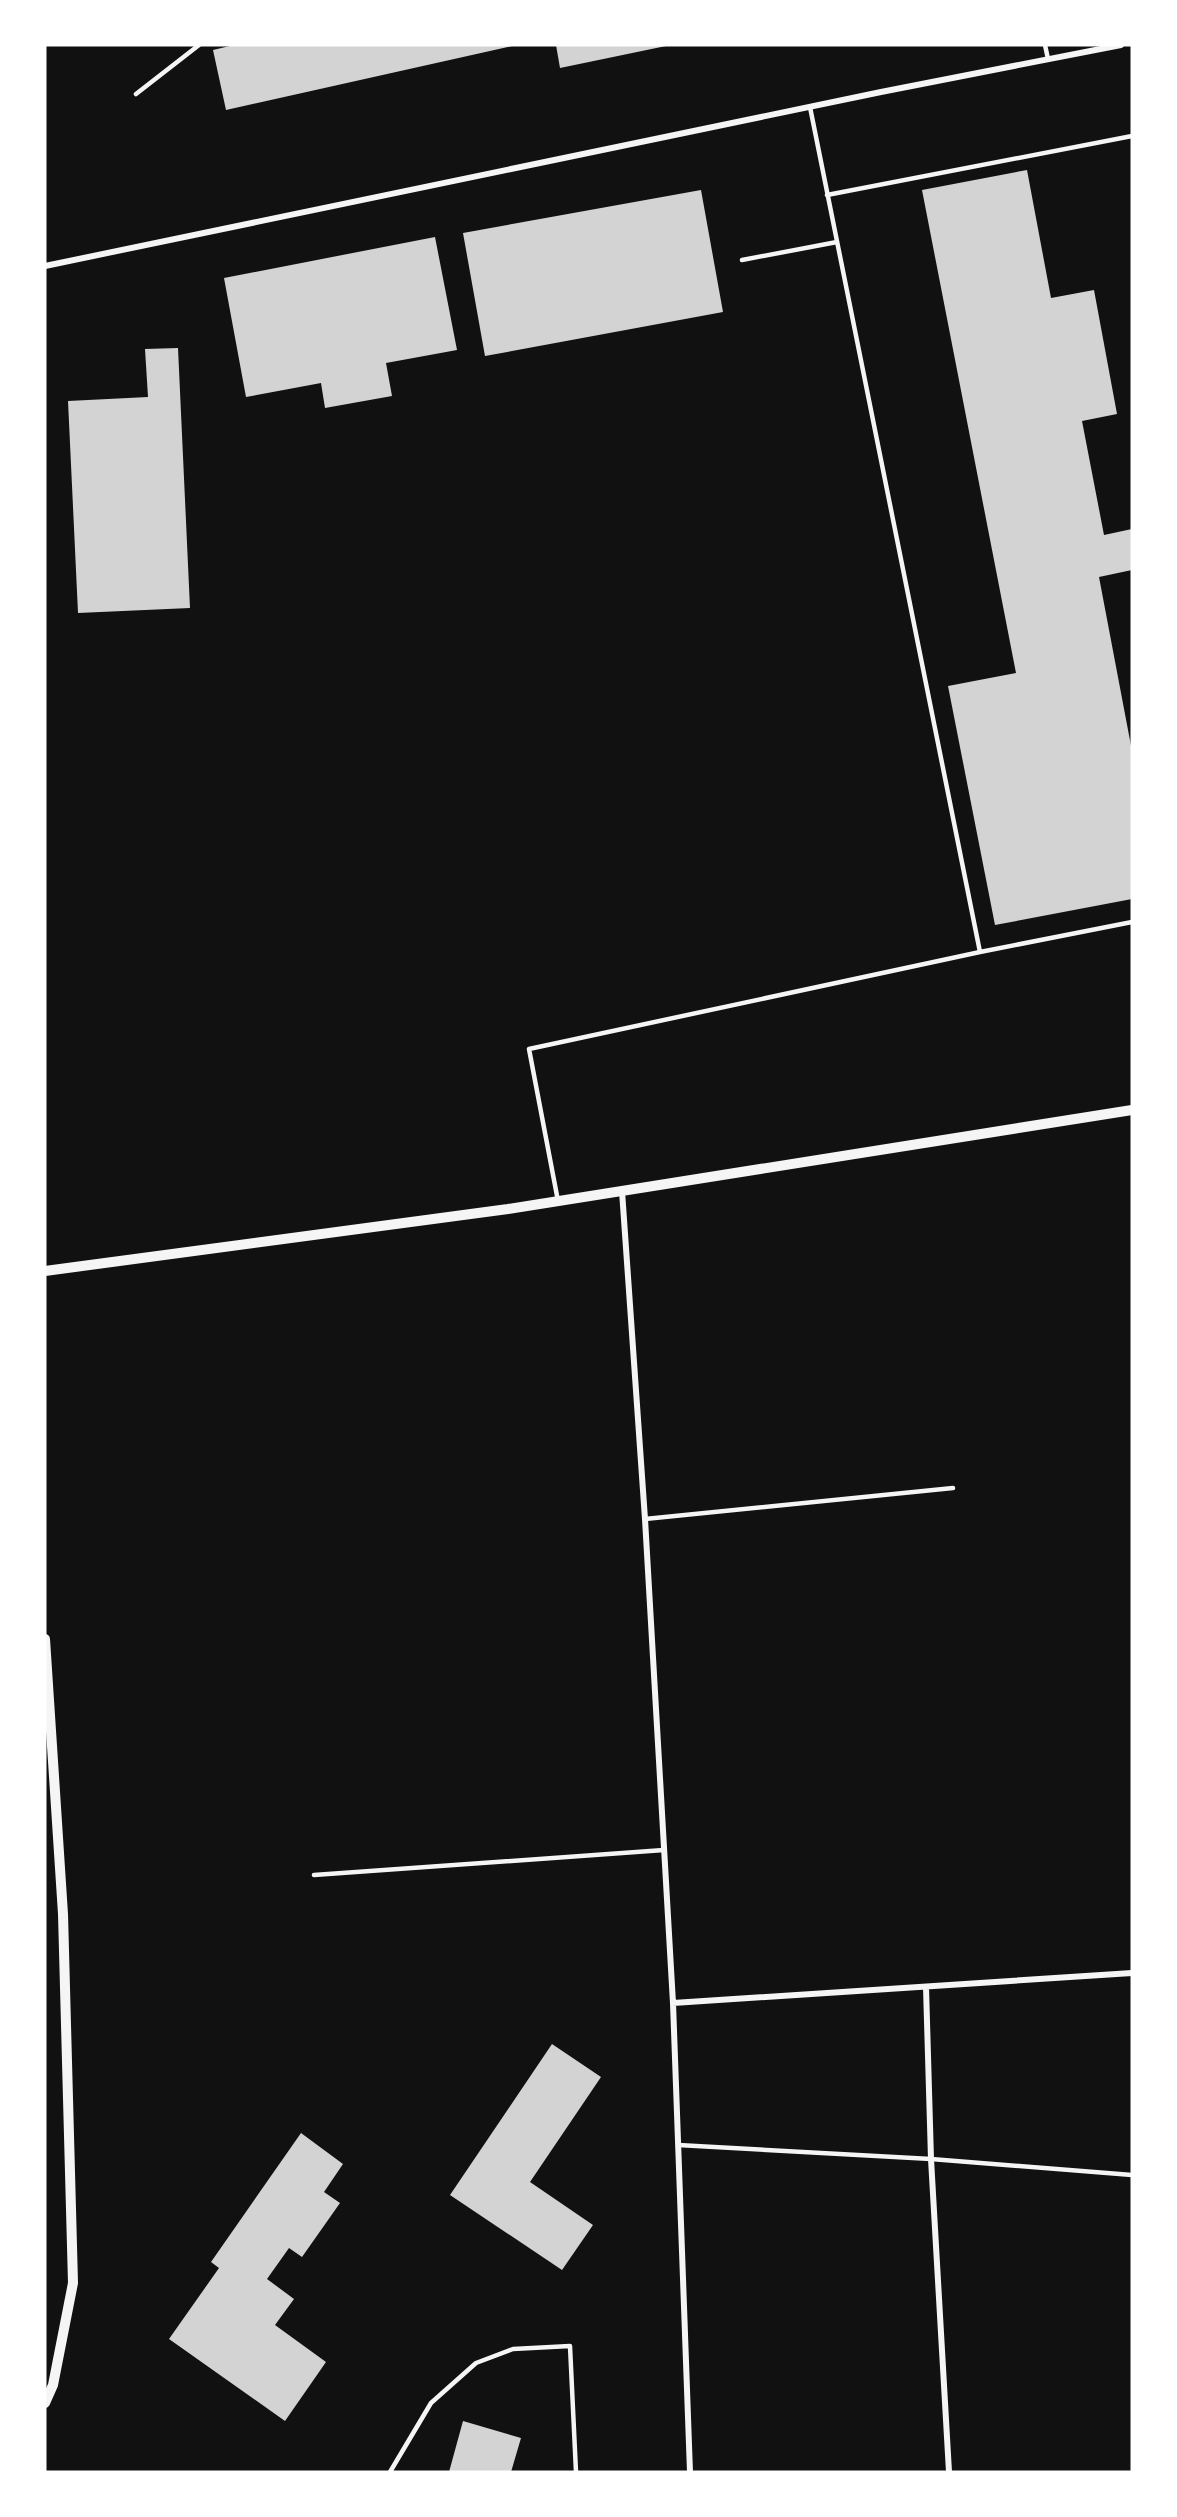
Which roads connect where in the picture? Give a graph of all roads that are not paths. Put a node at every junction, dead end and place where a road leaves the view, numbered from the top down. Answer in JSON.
{"nodes":[{"id":1,"x":199,"y":45,"type":"edge"},
{"id":2,"x":1045,"y":45,"type":"edge"},
{"id":3,"x":1121,"y":45,"type":"edge"},
{"id":4,"x":1048,"y":59,"type":"junction"},
{"id":5,"x":136,"y":94,"type":"dead end"},
{"id":6,"x":810,"y":107,"type":"junction"},
{"id":7,"x":1132,"y":136,"type":"edge"},
{"id":8,"x":827,"y":195,"type":"junction"},
{"id":9,"x":837,"y":242,"type":"junction"},
{"id":10,"x":742,"y":260,"type":"dead end"},
{"id":11,"x":45,"y":266,"type":"edge"},
{"id":12,"x":1132,"y":922,"type":"edge"},
{"id":13,"x":980,"y":952,"type":"junction"},
{"id":14,"x":1132,"y":1110,"type":"edge"},
{"id":15,"x":622,"y":1191,"type":"junction"},
{"id":16,"x":558,"y":1201,"type":"junction"},
{"id":17,"x":45,"y":1271,"type":"edge"},
{"id":18,"x":953,"y":1488,"type":"dead end"},
{"id":19,"x":645,"y":1519,"type":"junction"},
{"id":20,"x":45,"y":1639,"type":"edge"},
{"id":21,"x":664,"y":1850,"type":"junction"},
{"id":22,"x":314,"y":1875,"type":"dead end"},
{"id":23,"x":1132,"y":1973,"type":"edge"},
{"id":24,"x":926,"y":1987,"type":"junction"},
{"id":25,"x":673,"y":2003,"type":"junction"},
{"id":26,"x":678,"y":2145,"type":"junction"},
{"id":27,"x":930,"y":2159,"type":"junction"},
{"id":28,"x":1132,"y":2175,"type":"edge"},
{"id":29,"x":45,"y":2403,"type":"edge"},
{"id":30,"x":390,"y":2472,"type":"edge"},
{"id":31,"x":576,"y":2472,"type":"edge"},
{"id":32,"x":690,"y":2472,"type":"edge"},
{"id":33,"x":949,"y":2472,"type":"edge"}],
"edges":[{"from":1,"to":5,"type":"lane"},
{"from":2,"to":4,"type":"lane"},
{"from":3,"to":4,"type":"street"},
{"from":4,"to":6,"type":"street"},
{"from":6,"to":8,"type":"lane"},
{"from":6,"to":11,"type":"street"},
{"from":7,"to":8,"type":"lane"},
{"from":8,"to":9,"type":"lane"},
{"from":9,"to":10,"type":"lane"},
{"from":9,"to":13,"type":"lane"},
{"from":12,"to":13,"type":"lane"},
{"from":13,"to":16,"type":"lane"},
{"from":14,"to":15,"type":"street"},
{"from":15,"to":16,"type":"street"},
{"from":15,"to":19,"type":"street"},
{"from":16,"to":17,"type":"street"},
{"from":18,"to":19,"type":"lane"},
{"from":19,"to":21,"type":"street"},
{"from":20,"to":29,"type":"street"},
{"from":21,"to":22,"type":"lane"},
{"from":21,"to":25,"type":"street"},
{"from":23,"to":24,"type":"street"},
{"from":24,"to":25,"type":"street"},
{"from":24,"to":27,"type":"street"},
{"from":25,"to":26,"type":"street"},
{"from":26,"to":27,"type":"lane"},
{"from":26,"to":32,"type":"street"},
{"from":27,"to":28,"type":"lane"},
{"from":27,"to":33,"type":"street"},
{"from":30,"to":31,"type":"lane"}]}
